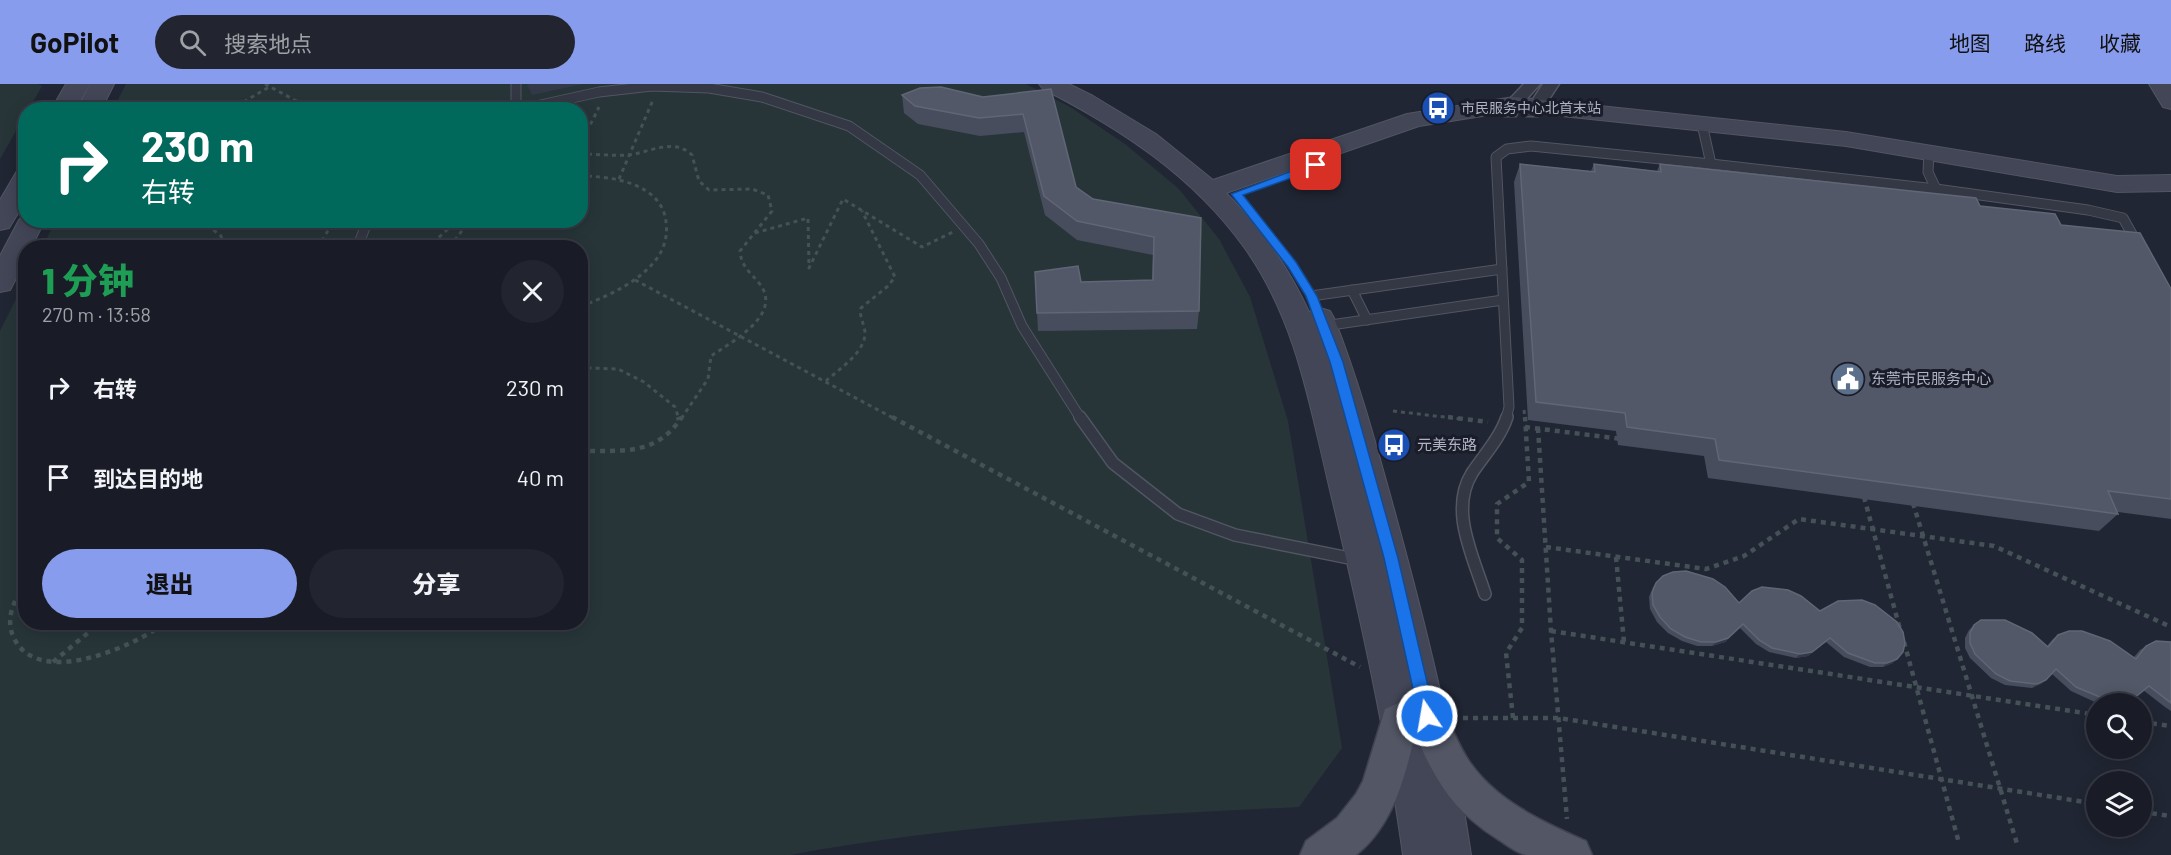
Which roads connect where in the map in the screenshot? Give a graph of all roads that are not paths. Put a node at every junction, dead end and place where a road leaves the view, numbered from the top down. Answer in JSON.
{"nodes":[{"id":1,"x":78,"y":84,"type":"edge"},
{"id":2,"x":102,"y":84,"type":"edge"},
{"id":3,"x":516,"y":84,"type":"edge"},
{"id":4,"x":1052,"y":84,"type":"edge"},
{"id":5,"x":1082,"y":84,"type":"edge"},
{"id":6,"x":1551,"y":84,"type":"edge"},
{"id":7,"x":2161,"y":84,"type":"edge"},
{"id":8,"x":68,"y":102,"type":"edge"},
{"id":9,"x":93,"y":102,"type":"edge"},
{"id":10,"x":517,"y":102,"type":"edge"},
{"id":11,"x":553,"y":102,"type":"edge"},
{"id":12,"x":2171,"y":102,"type":"edge"},
{"id":13,"x":1525,"y":104,"type":"edge"},
{"id":14,"x":1703,"y":127,"type":"junction"},
{"id":15,"x":1929,"y":157,"type":"junction"},
{"id":16,"x":1711,"y":164,"type":"junction"},
{"id":17,"x":2171,"y":183,"type":"edge"},
{"id":18,"x":1936,"y":189,"type":"junction"},
{"id":19,"x":18,"y":191,"type":"edge"},
{"id":20,"x":1223,"y":192,"type":"junction"},
{"id":21,"x":2171,"y":201,"type":"edge"},
{"id":22,"x":0,"y":222,"type":"edge"},
{"id":23,"x":18,"y":248,"type":"edge"},
{"id":24,"x":2144,"y":256,"type":"edge"},
{"id":25,"x":1502,"y":269,"type":"junction"},
{"id":26,"x":0,"y":283,"type":"edge"},
{"id":27,"x":1352,"y":290,"type":"junction"},
{"id":28,"x":1311,"y":296,"type":"junction"},
{"id":29,"x":1503,"y":300,"type":"junction"},
{"id":30,"x":1366,"y":320,"type":"junction"},
{"id":31,"x":1323,"y":326,"type":"junction"},
{"id":32,"x":1365,"y":561,"type":"junction"},
{"id":33,"x":1485,"y":594,"type":"dead end"},
{"id":34,"x":1430,"y":718,"type":"junction"},
{"id":35,"x":1569,"y":837,"type":"edge"},
{"id":36,"x":1321,"y":855,"type":"edge"},
{"id":37,"x":1423,"y":855,"type":"edge"},
{"id":38,"x":1452,"y":855,"type":"edge"}],
"edges":[{"from":1,"to":8,"type":"street"},
{"from":2,"to":9,"type":"street"},
{"from":3,"to":10,"type":"lane"},
{"from":4,"to":20,"type":"street"},
{"from":5,"to":20,"type":"street"},
{"from":6,"to":13,"type":"street"},
{"from":7,"to":12,"type":"street"},
{"from":11,"to":32,"type":"lane"},
{"from":13,"to":14,"type":"street"},
{"from":13,"to":20,"type":"street"},
{"from":14,"to":15,"type":"street"},
{"from":14,"to":16,"type":"lane"},
{"from":15,"to":17,"type":"street"},
{"from":15,"to":18,"type":"lane"},
{"from":15,"to":21,"type":"street"},
{"from":16,"to":18,"type":"lane"},
{"from":16,"to":25,"type":"lane"},
{"from":18,"to":24,"type":"lane"},
{"from":19,"to":22,"type":"street"},
{"from":20,"to":28,"type":"street"},
{"from":20,"to":32,"type":"street"},
{"from":23,"to":26,"type":"street"},
{"from":25,"to":27,"type":"lane"},
{"from":25,"to":29,"type":"lane"},
{"from":27,"to":28,"type":"lane"},
{"from":27,"to":30,"type":"lane"},
{"from":28,"to":31,"type":"street"},
{"from":29,"to":30,"type":"lane"},
{"from":29,"to":33,"type":"lane"},
{"from":30,"to":31,"type":"lane"},
{"from":31,"to":34,"type":"street"},
{"from":32,"to":34,"type":"street"},
{"from":34,"to":35,"type":"main road"},
{"from":34,"to":36,"type":"main road"},
{"from":34,"to":37,"type":"street"},
{"from":34,"to":38,"type":"street"}]}
